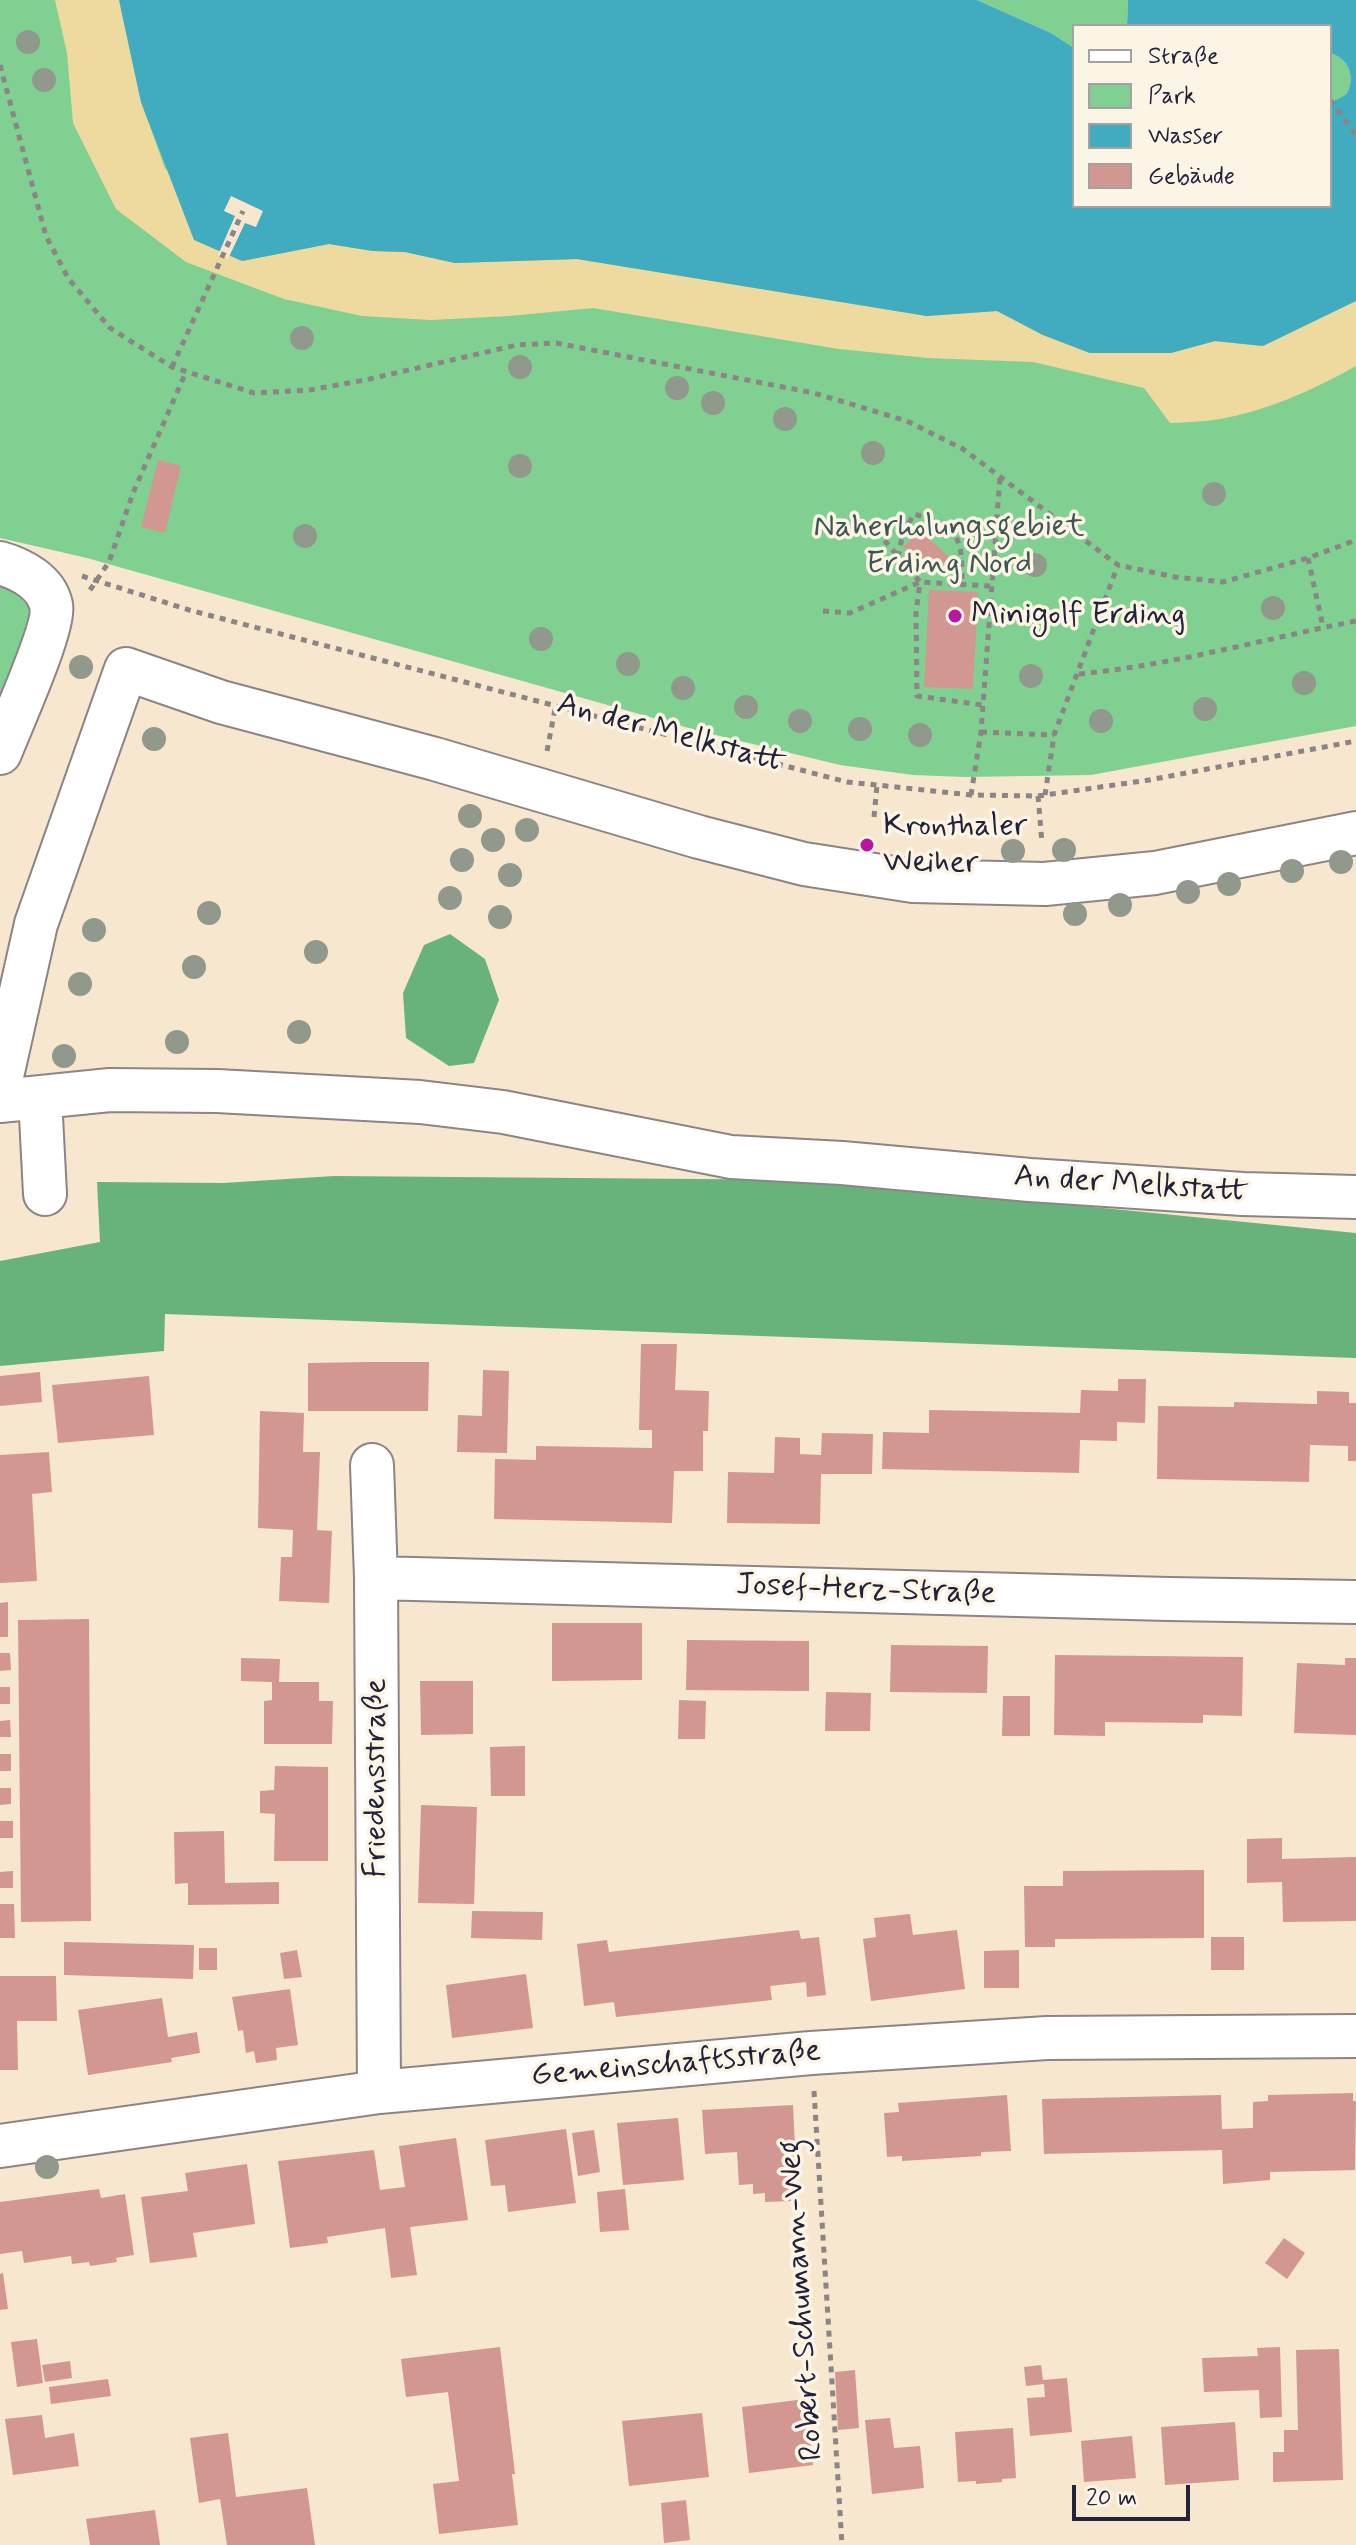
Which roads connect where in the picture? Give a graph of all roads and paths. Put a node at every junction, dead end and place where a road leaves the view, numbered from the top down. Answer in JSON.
{"nodes":[{"id":1,"x":0,"y":65,"type":"edge"},
{"id":2,"x":1332,"y":103,"type":"edge"},
{"id":3,"x":1356,"y":135,"type":"edge"},
{"id":4,"x":243,"y":211,"type":"dead end"},
{"id":5,"x":172,"y":367,"type":"junction"},
{"id":6,"x":186,"y":372,"type":"junction"},
{"id":7,"x":1000,"y":476,"type":"junction"},
{"id":8,"x":842,"y":520,"type":"dead end"},
{"id":9,"x":1356,"y":540,"type":"edge"},
{"id":10,"x":898,"y":558,"type":"junction"},
{"id":11,"x":1308,"y":558,"type":"junction"},
{"id":12,"x":0,"y":563,"type":"edge"},
{"id":13,"x":1118,"y":565,"type":"junction"},
{"id":14,"x":98,"y":580,"type":"junction"},
{"id":15,"x":60,"y":582,"type":"junction"},
{"id":16,"x":920,"y":582,"type":"junction"},
{"id":17,"x":962,"y":585,"type":"junction"},
{"id":18,"x":990,"y":586,"type":"junction"},
{"id":19,"x":823,"y":611,"type":"dead end"},
{"id":20,"x":1356,"y":621,"type":"edge"},
{"id":21,"x":1323,"y":627,"type":"junction"},
{"id":22,"x":1079,"y":674,"type":"junction"},
{"id":23,"x":983,"y":706,"type":"junction"},
{"id":24,"x":981,"y":732,"type":"junction"},
{"id":25,"x":1054,"y":735,"type":"junction"},
{"id":26,"x":1356,"y":741,"type":"edge"},
{"id":27,"x":0,"y":753,"type":"edge"},
{"id":28,"x":877,"y":785,"type":"junction"},
{"id":29,"x":971,"y":795,"type":"junction"},
{"id":30,"x":1045,"y":795,"type":"junction"},
{"id":31,"x":874,"y":817,"type":"dead end"},
{"id":32,"x":1356,"y":833,"type":"edge"},
{"id":33,"x":0,"y":1085,"type":"edge"},
{"id":34,"x":20,"y":1099,"type":"edge"},
{"id":35,"x":45,"y":1194,"type":"dead end"},
{"id":36,"x":1356,"y":1197,"type":"edge"},
{"id":37,"x":372,"y":1465,"type":"dead end"},
{"id":38,"x":376,"y":1578,"type":"junction"},
{"id":39,"x":1356,"y":1602,"type":"edge"},
{"id":40,"x":1356,"y":2036,"type":"edge"},
{"id":41,"x":811,"y":2053,"type":"junction"},
{"id":42,"x":379,"y":2092,"type":"junction"},
{"id":43,"x":0,"y":2146,"type":"edge"},
{"id":44,"x":842,"y":2545,"type":"edge"}],
"edges":[{"from":1,"to":5,"type":"path"},
{"from":2,"to":3,"type":"path"},
{"from":4,"to":5,"type":"path"},
{"from":5,"to":6,"type":"path"},
{"from":6,"to":7,"type":"path"},
{"from":6,"to":14,"type":"path"},
{"from":7,"to":13,"type":"path"},
{"from":7,"to":18,"type":"path"},
{"from":8,"to":10,"type":"path"},
{"from":9,"to":11,"type":"path"},
{"from":10,"to":16,"type":"path"},
{"from":10,"to":17,"type":"path"},
{"from":11,"to":13,"type":"path"},
{"from":11,"to":21,"type":"path"},
{"from":12,"to":15,"type":"street"},
{"from":13,"to":22,"type":"path"},
{"from":14,"to":15,"type":"path","name":"An der Melkstatt"},
{"from":14,"to":28,"type":"path","name":"An der Melkstatt"},
{"from":15,"to":27,"type":"street"},
{"from":16,"to":17,"type":"path"},
{"from":16,"to":19,"type":"path"},
{"from":16,"to":23,"type":"path"},
{"from":17,"to":18,"type":"path"},
{"from":18,"to":23,"type":"path"},
{"from":20,"to":21,"type":"path"},
{"from":21,"to":22,"type":"path"},
{"from":22,"to":25,"type":"path"},
{"from":23,"to":24,"type":"path"},
{"from":24,"to":25,"type":"path"},
{"from":24,"to":29,"type":"path"},
{"from":25,"to":30,"type":"path"},
{"from":26,"to":30,"type":"path","name":"An der Melkstatt"},
{"from":28,"to":29,"type":"path","name":"An der Melkstatt"},
{"from":28,"to":31,"type":"path"},
{"from":29,"to":30,"type":"path","name":"An der Melkstatt"},
{"from":32,"to":33,"type":"street"},
{"from":34,"to":35,"type":"street"},
{"from":34,"to":36,"type":"street","name":"An der Melkstatt"},
{"from":37,"to":38,"type":"street","name":"Friedensstraße"},
{"from":38,"to":39,"type":"street","name":"Josef-Herz-Straße"},
{"from":38,"to":42,"type":"street","name":"Friedensstraße"},
{"from":40,"to":41,"type":"street","name":"Gemeinschaftsstraße"},
{"from":41,"to":42,"type":"street","name":"Gemeinschaftsstraße"},
{"from":41,"to":44,"type":"path","name":"Robert-Schumann-Weg"},
{"from":42,"to":43,"type":"street","name":"Gemeinschaftsstraße"}]}
